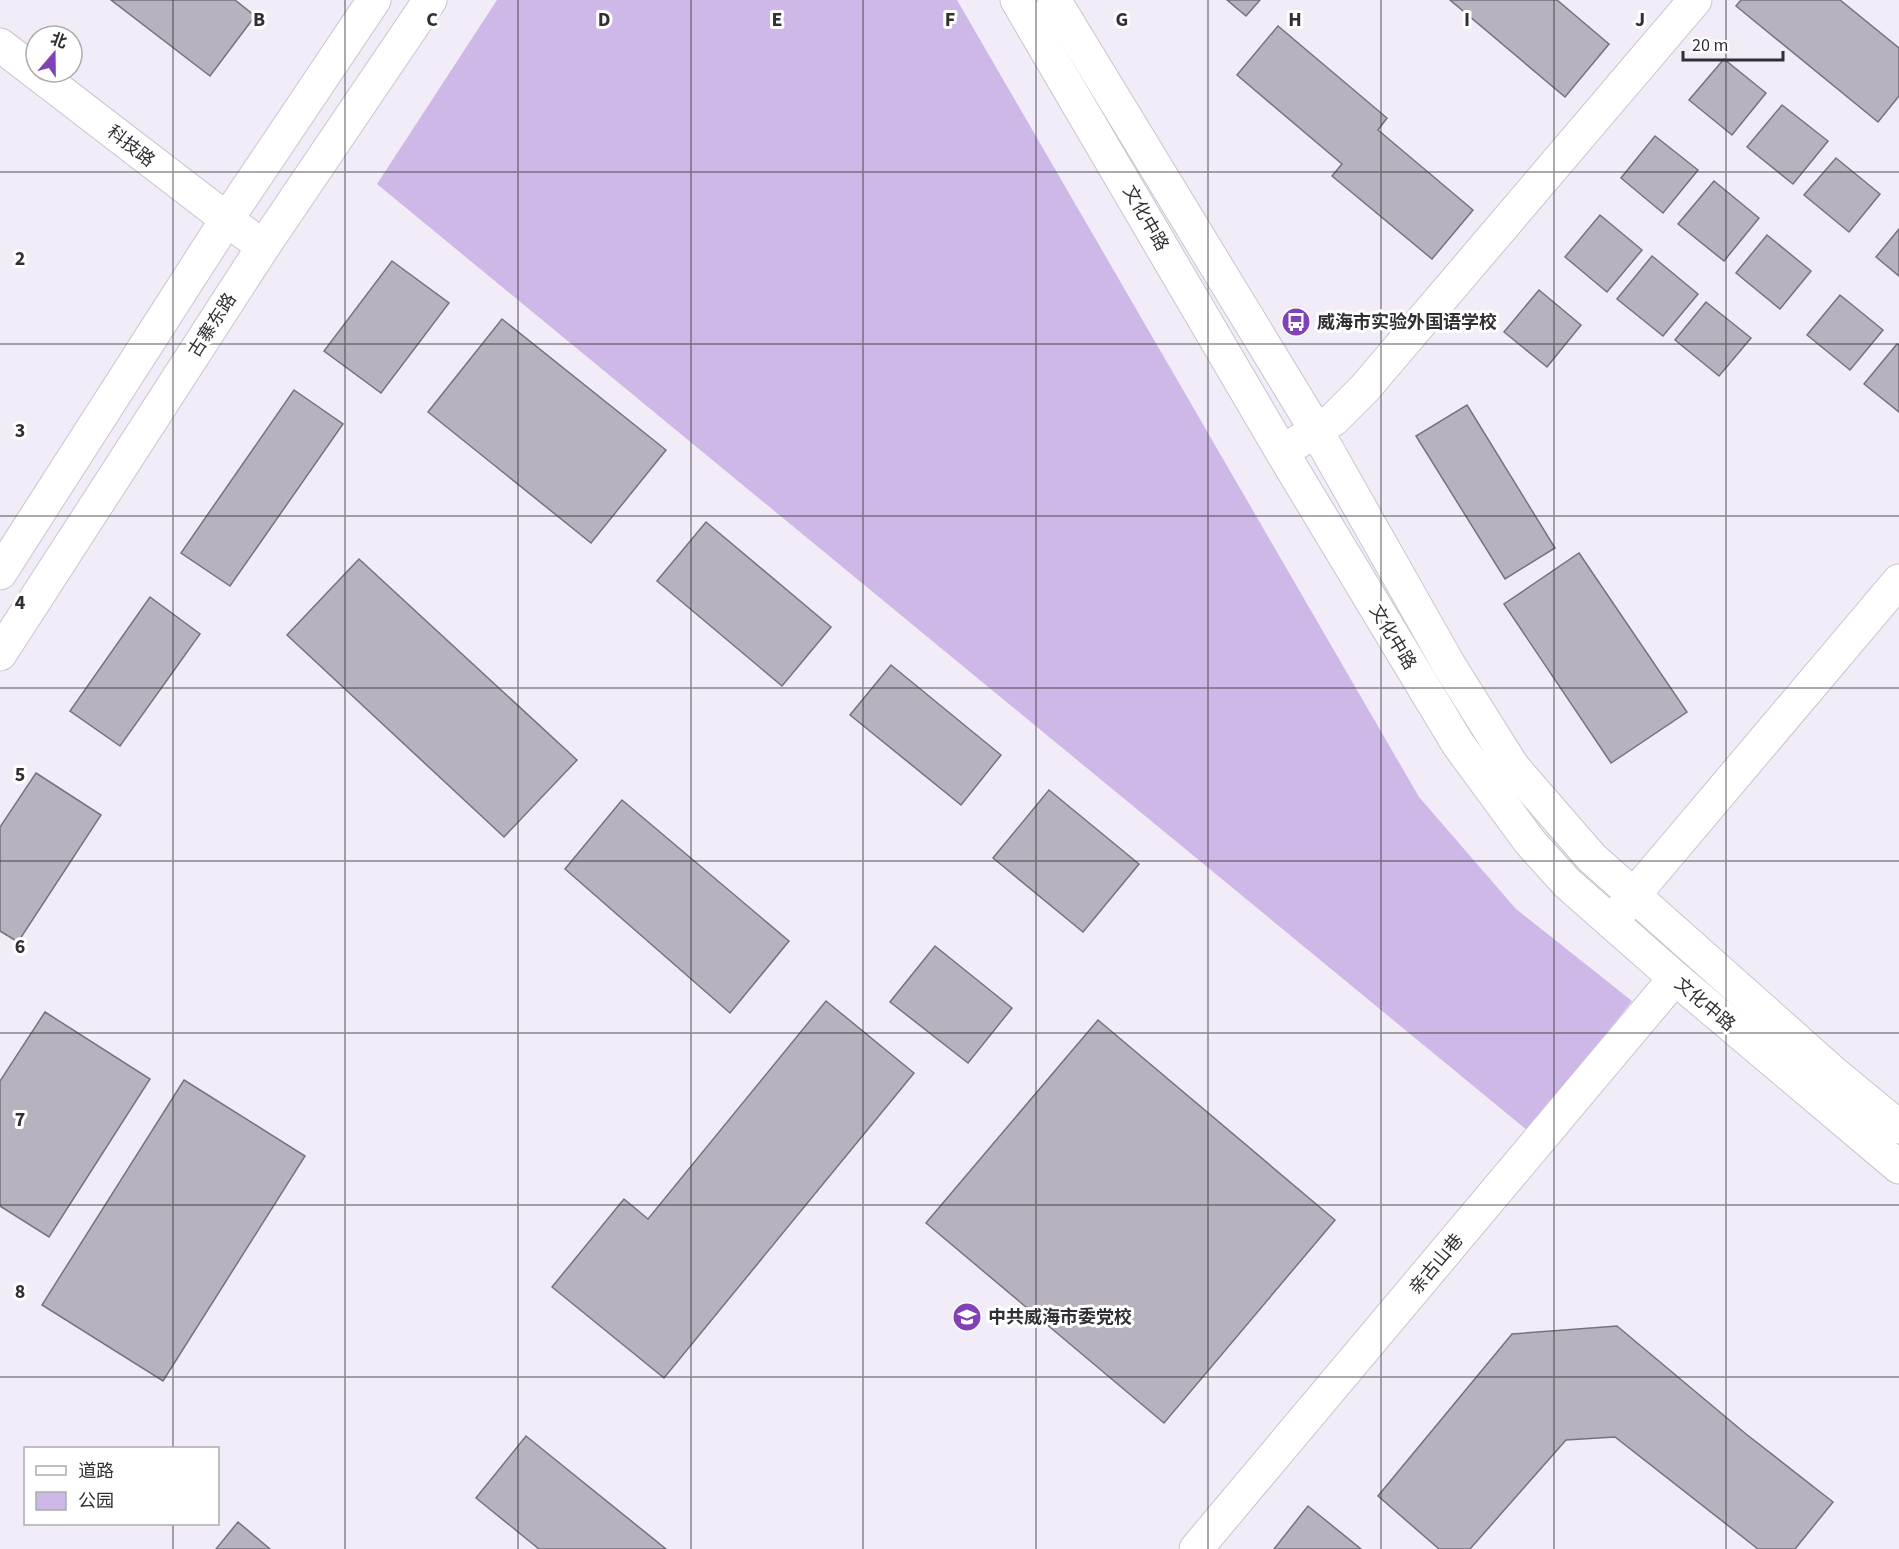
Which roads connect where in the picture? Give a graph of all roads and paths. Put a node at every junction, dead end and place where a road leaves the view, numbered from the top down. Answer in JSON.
{"nodes":[{"id":1,"x":375,"y":0,"type":"edge"},
{"id":2,"x":430,"y":0,"type":"edge"},
{"id":3,"x":1017,"y":0,"type":"edge"},
{"id":4,"x":1054,"y":0,"type":"edge"},
{"id":5,"x":1695,"y":0,"type":"edge"},
{"id":6,"x":0,"y":45,"type":"edge"},
{"id":7,"x":227,"y":219,"type":"junction"},
{"id":8,"x":263,"y":247,"type":"junction"},
{"id":9,"x":1316,"y":430,"type":"junction"},
{"id":10,"x":1282,"y":452,"type":"junction"},
{"id":11,"x":0,"y":573,"type":"edge"},
{"id":12,"x":1899,"y":581,"type":"edge"},
{"id":13,"x":0,"y":654,"type":"edge"},
{"id":14,"x":1634,"y":896,"type":"junction"},
{"id":15,"x":1611,"y":922,"type":"junction"},
{"id":16,"x":1675,"y":978,"type":"junction"},
{"id":17,"x":1899,"y":1127,"type":"edge"},
{"id":18,"x":1899,"y":1167,"type":"edge"},
{"id":19,"x":1196,"y":1549,"type":"edge"}],
"edges":[{"from":1,"to":7,"type":"main road"},
{"from":2,"to":8,"type":"main road","name":"古寨东路"},
{"from":3,"to":10,"type":"main road","name":"文化中路"},
{"from":4,"to":9,"type":"main road"},
{"from":5,"to":9,"type":"main road"},
{"from":6,"to":7,"type":"main road","name":"科技路"},
{"from":7,"to":8,"type":"main road","name":"科技路"},
{"from":7,"to":11,"type":"main road"},
{"from":8,"to":13,"type":"main road","name":"古寨东路"},
{"from":9,"to":10,"type":"main road"},
{"from":9,"to":14,"type":"main road"},
{"from":10,"to":15,"type":"main road","name":"文化中路"},
{"from":12,"to":14,"type":"main road"},
{"from":14,"to":15,"type":"main road"},
{"from":14,"to":17,"type":"main road"},
{"from":15,"to":16,"type":"main road","name":"文化中路"},
{"from":16,"to":18,"type":"main road","name":"文化中路"},
{"from":16,"to":19,"type":"main road","name":"亲古山巷"}]}
